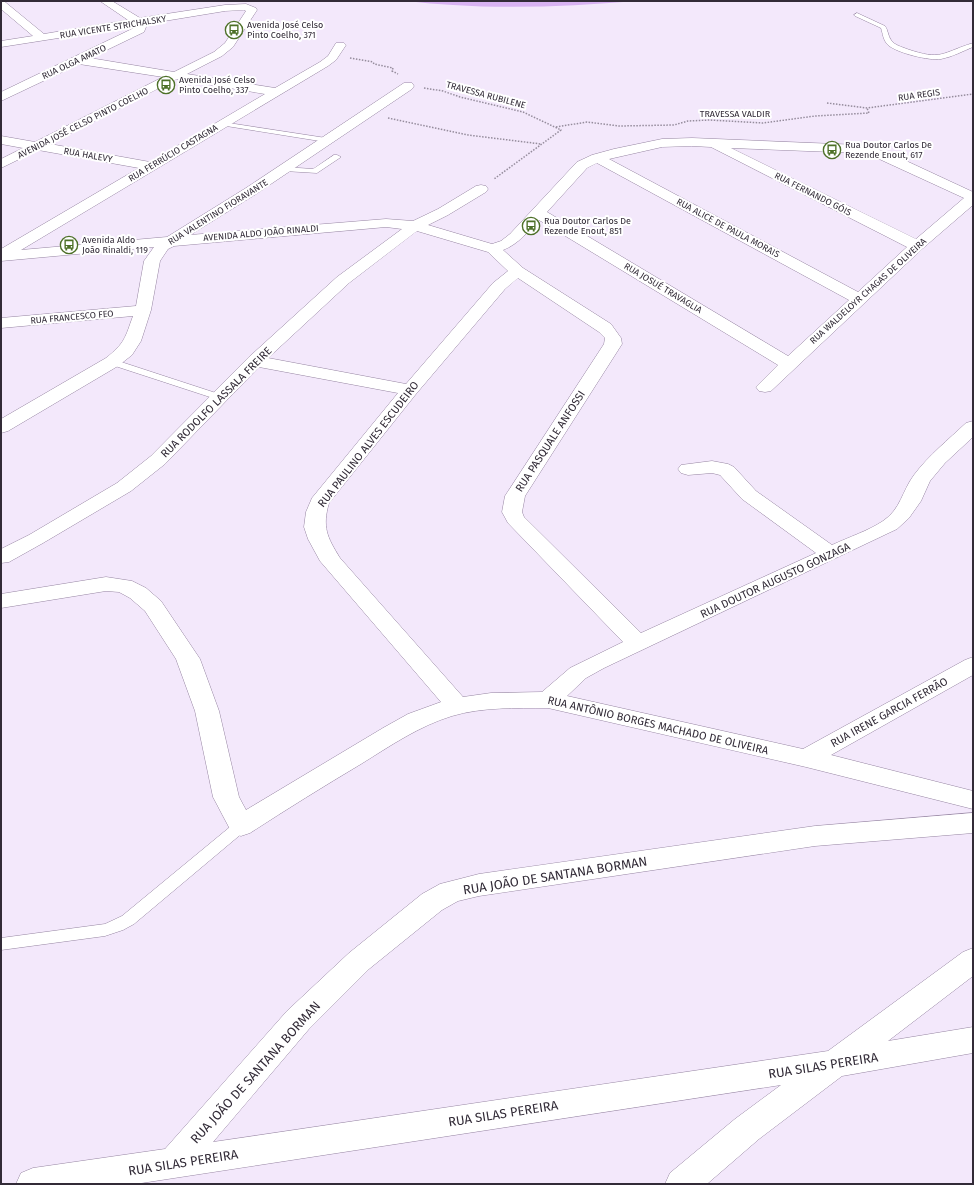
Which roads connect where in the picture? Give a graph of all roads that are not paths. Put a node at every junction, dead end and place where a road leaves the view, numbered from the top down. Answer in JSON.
{"nodes":[{"id":1,"x":105,"y":1,"type":"edge"},
{"id":2,"x":212,"y":1,"type":"edge"},
{"id":3,"x":1,"y":4,"type":"edge"},
{"id":4,"x":225,"y":8,"type":"junction"},
{"id":5,"x":857,"y":16,"type":"dead end"},
{"id":6,"x":140,"y":23,"type":"junction"},
{"id":7,"x":42,"y":38,"type":"junction"},
{"id":8,"x":1,"y":44,"type":"edge"},
{"id":9,"x":973,"y":45,"type":"edge"},
{"id":10,"x":337,"y":50,"type":"road end"},
{"id":11,"x":78,"y":60,"type":"junction"},
{"id":12,"x":176,"y":76,"type":"junction"},
{"id":13,"x":408,"y":86,"type":"road end"},
{"id":14,"x":276,"y":92,"type":"junction"},
{"id":15,"x":1,"y":97,"type":"edge"},
{"id":16,"x":222,"y":124,"type":"junction"},
{"id":17,"x":1,"y":140,"type":"edge"},
{"id":18,"x":326,"y":140,"type":"junction"},
{"id":19,"x":710,"y":142,"type":"junction"},
{"id":20,"x":36,"y":146,"type":"junction"},
{"id":21,"x":337,"y":157,"type":"dead end"},
{"id":22,"x":597,"y":158,"type":"junction"},
{"id":23,"x":1,"y":164,"type":"edge"},
{"id":24,"x":151,"y":166,"type":"junction"},
{"id":25,"x":284,"y":169,"type":"junction"},
{"id":26,"x":481,"y":189,"type":"road end"},
{"id":27,"x":973,"y":198,"type":"edge"},
{"id":28,"x":537,"y":212,"type":"junction"},
{"id":29,"x":415,"y":226,"type":"junction"},
{"id":30,"x":173,"y":240,"type":"junction"},
{"id":31,"x":917,"y":246,"type":"junction"},
{"id":32,"x":493,"y":249,"type":"junction"},
{"id":33,"x":1,"y":256,"type":"edge"},
{"id":34,"x":517,"y":271,"type":"junction"},
{"id":35,"x":859,"y":299,"type":"junction"},
{"id":36,"x":143,"y":310,"type":"junction"},
{"id":37,"x":1,"y":323,"type":"edge"},
{"id":38,"x":255,"y":361,"type":"junction"},
{"id":39,"x":112,"y":362,"type":"junction"},
{"id":40,"x":789,"y":364,"type":"junction"},
{"id":41,"x":766,"y":387,"type":"dead end"},
{"id":42,"x":410,"y":390,"type":"junction"},
{"id":43,"x":219,"y":397,"type":"junction"},
{"id":44,"x":1,"y":427,"type":"edge"},
{"id":45,"x":973,"y":427,"type":"edge"},
{"id":46,"x":688,"y":469,"type":"dead end"},
{"id":47,"x":831,"y":554,"type":"junction"},
{"id":48,"x":1,"y":557,"type":"edge"},
{"id":49,"x":1,"y":600,"type":"edge"},
{"id":50,"x":637,"y":643,"type":"junction"},
{"id":51,"x":973,"y":666,"type":"edge"},
{"id":52,"x":548,"y":700,"type":"junction"},
{"id":53,"x":457,"y":706,"type":"junction"},
{"id":54,"x":806,"y":758,"type":"junction"},
{"id":55,"x":973,"y":800,"type":"edge"},
{"id":56,"x":973,"y":823,"type":"edge"},
{"id":57,"x":241,"y":826,"type":"junction"},
{"id":58,"x":1,"y":944,"type":"edge"},
{"id":59,"x":973,"y":960,"type":"edge"},
{"id":60,"x":973,"y":1040,"type":"edge"},
{"id":61,"x":837,"y":1063,"type":"junction"},
{"id":62,"x":174,"y":1163,"type":"junction"},
{"id":63,"x":33,"y":1184,"type":"edge"},
{"id":64,"x":682,"y":1184,"type":"edge"}],
"edges":[{"from":1,"to":6,"type":"street"},
{"from":2,"to":4,"type":"street"},
{"from":3,"to":7,"type":"street"},
{"from":4,"to":6,"type":"street","name":"RUA VICENTE STRICHALSKY"},
{"from":4,"to":12,"type":"street","name":"AVENIDA JOSÉ CELSO PINTO COELHO"},
{"from":5,"to":9,"type":"lane"},
{"from":6,"to":7,"type":"street","name":"RUA VICENTE STRICHALSKY"},
{"from":6,"to":11,"type":"street","name":"RUA OLGA AMATO"},
{"from":7,"to":8,"type":"street","name":"RUA VICENTE STRICHALSKY"},
{"from":10,"to":14,"type":"street","name":"RUA FERRÚCIO CASTAGNA"},
{"from":11,"to":12,"type":"street"},
{"from":11,"to":15,"type":"street","name":"RUA OLGA AMATO"},
{"from":12,"to":14,"type":"street"},
{"from":12,"to":20,"type":"street","name":"AVENIDA JOSÉ CELSO PINTO COELHO"},
{"from":13,"to":18,"type":"street","name":"RUA VALENTINO FIORAVANTE"},
{"from":14,"to":16,"type":"street","name":"RUA FERRÚCIO CASTAGNA"},
{"from":16,"to":18,"type":"lane"},
{"from":16,"to":24,"type":"street","name":"RUA FERRÚCIO CASTAGNA"},
{"from":17,"to":20,"type":"street","name":"RUA HALEVY"},
{"from":18,"to":25,"type":"street","name":"RUA VALENTINO FIORAVANTE"},
{"from":19,"to":22,"type":"street"},
{"from":19,"to":27,"type":"street"},
{"from":19,"to":31,"type":"street","name":"RUA FERNANDO GÓIS"},
{"from":20,"to":23,"type":"street","name":"AVENIDA JOSÉ CELSO PINTO COELHO"},
{"from":20,"to":24,"type":"street","name":"RUA HALEVY"},
{"from":21,"to":25,"type":"lane"},
{"from":22,"to":28,"type":"street"},
{"from":22,"to":35,"type":"street","name":"RUA ALICE DE PAULA MORAIS"},
{"from":24,"to":33,"type":"street","name":"RUA FERRÚCIO CASTAGNA"},
{"from":25,"to":30,"type":"street","name":"RUA VALENTINO FIORAVANTE"},
{"from":26,"to":29,"type":"street","name":"RUA RODOLFO LASSALA FREIRE"},
{"from":27,"to":31,"type":"street","name":"RUA WALDELOYR CHAGAS DE OLIVEIRA"},
{"from":28,"to":32,"type":"street"},
{"from":28,"to":40,"type":"street","name":"RUA JOSUÉ TRAVAGLIA"},
{"from":29,"to":30,"type":"street","name":"AVENIDA ALDO JOÃO RINALDI"},
{"from":29,"to":32,"type":"street","name":"AVENIDA ALDO JOÃO RINALDI"},
{"from":29,"to":38,"type":"street","name":"RUA RODOLFO LASSALA FREIRE"},
{"from":30,"to":33,"type":"street","name":"AVENIDA ALDO JOÃO RINALDI"},
{"from":30,"to":36,"type":"street","name":"RUA VALENTINO FIORAVANTE"},
{"from":31,"to":35,"type":"street","name":"RUA WALDELOYR CHAGAS DE OLIVEIRA"},
{"from":32,"to":34,"type":"street"},
{"from":34,"to":42,"type":"street","name":"RUA PAULINO ALVES ESCUDEIRO"},
{"from":34,"to":50,"type":"street","name":"RUA PASQUALE ANFOSSI"},
{"from":35,"to":40,"type":"street","name":"RUA WALDELOYR CHAGAS DE OLIVEIRA"},
{"from":36,"to":37,"type":"street","name":"RUA FRANCESCO FEO"},
{"from":36,"to":39,"type":"street","name":"RUA VALENTINO FIORAVANTE"},
{"from":38,"to":42,"type":"street"},
{"from":38,"to":43,"type":"street","name":"RUA RODOLFO LASSALA FREIRE"},
{"from":39,"to":43,"type":"lane"},
{"from":39,"to":44,"type":"street","name":"RUA VALENTINO FIORAVANTE"},
{"from":40,"to":41,"type":"street","name":"RUA WALDELOYR CHAGAS DE OLIVEIRA"},
{"from":42,"to":53,"type":"street","name":"RUA PAULINO ALVES ESCUDEIRO"},
{"from":43,"to":48,"type":"street","name":"RUA RODOLFO LASSALA FREIRE"},
{"from":45,"to":47,"type":"street","name":"RUA DOUTOR AUGUSTO GONZAGA"},
{"from":46,"to":47,"type":"street"},
{"from":47,"to":50,"type":"street","name":"RUA DOUTOR AUGUSTO GONZAGA"},
{"from":49,"to":57,"type":"street"},
{"from":50,"to":52,"type":"street","name":"RUA DOUTOR AUGUSTO GONZAGA"},
{"from":51,"to":54,"type":"street","name":"RUA IRENE GARCIA FERRÃO"},
{"from":52,"to":53,"type":"street","name":"RUA ANTÔNIO BORGES MACHADO DE OLIVEIRA"},
{"from":52,"to":54,"type":"street","name":"RUA ANTÔNIO BORGES MACHADO DE OLIVEIRA"},
{"from":53,"to":57,"type":"street","name":"RUA ANTÔNIO BORGES MACHADO DE OLIVEIRA"},
{"from":54,"to":55,"type":"street","name":"RUA ANTÔNIO BORGES MACHADO DE OLIVEIRA"},
{"from":56,"to":62,"type":"street","name":"RUA JOÃO DE SANTANA BORMAN"},
{"from":57,"to":58,"type":"lane"},
{"from":59,"to":61,"type":"street"},
{"from":60,"to":61,"type":"street","name":"RUA SILAS PEREIRA"},
{"from":61,"to":62,"type":"street","name":"RUA SILAS PEREIRA"},
{"from":61,"to":64,"type":"street"},
{"from":62,"to":63,"type":"street","name":"RUA SILAS PEREIRA"}]}
